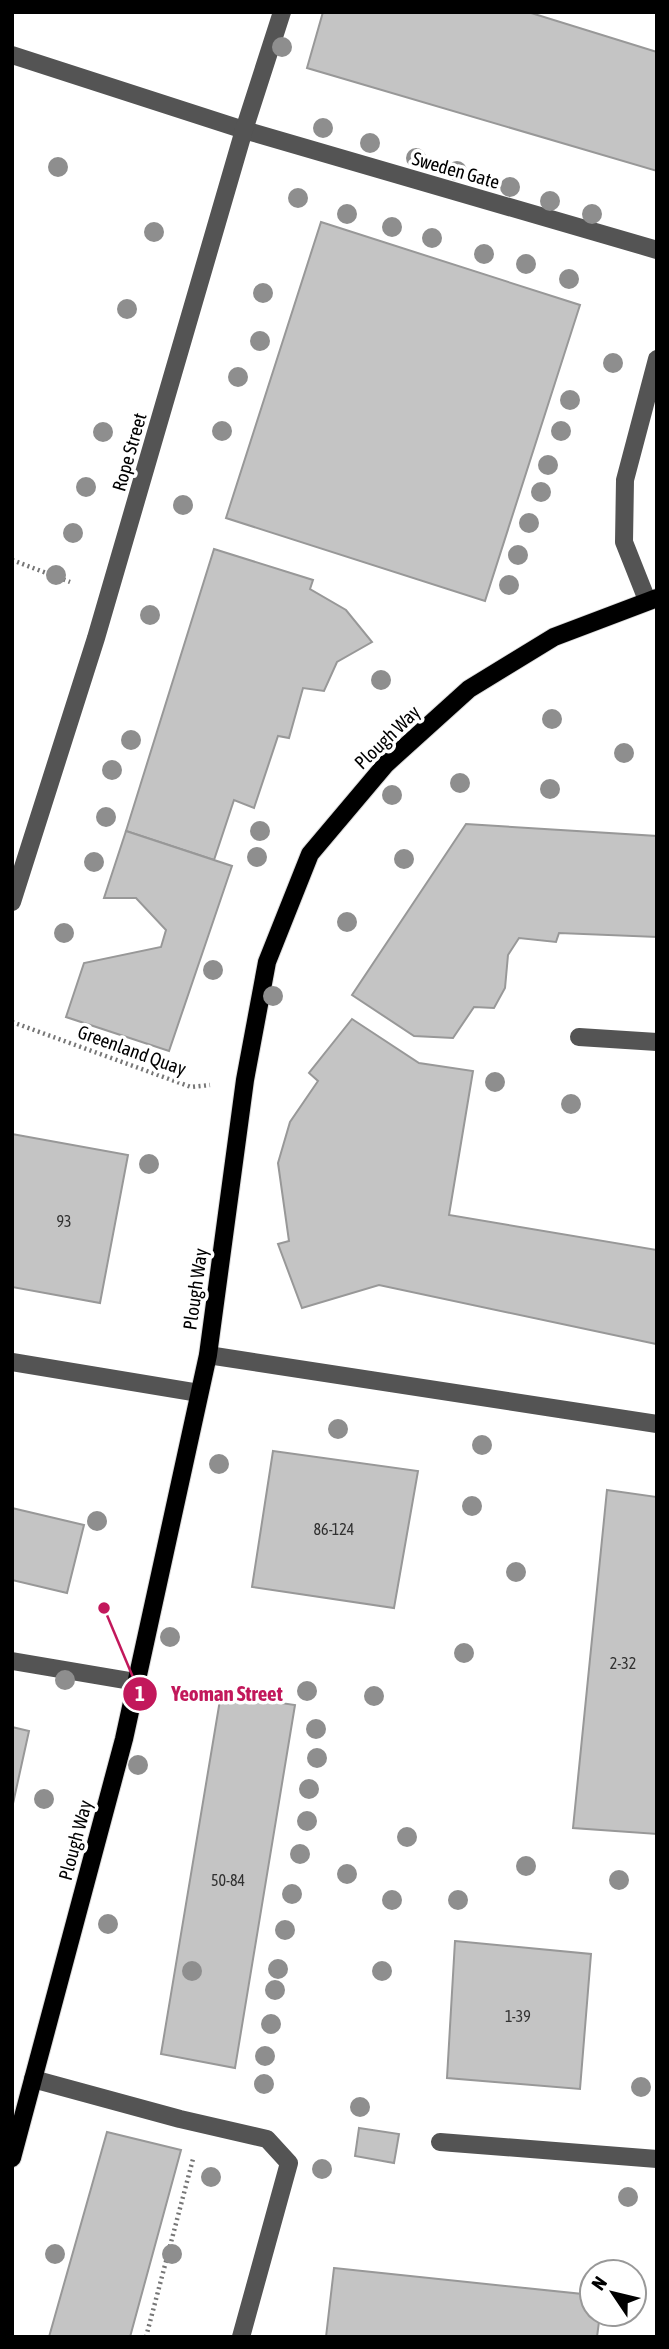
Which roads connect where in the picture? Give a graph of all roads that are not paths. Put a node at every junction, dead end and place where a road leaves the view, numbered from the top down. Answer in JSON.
{"nodes":[{"id":1,"x":282,"y":12,"type":"edge"},
{"id":2,"x":12,"y":55,"type":"edge"},
{"id":3,"x":244,"y":130,"type":"junction"},
{"id":4,"x":657,"y":250,"type":"edge"},
{"id":5,"x":657,"y":359,"type":"edge"},
{"id":6,"x":652,"y":599,"type":"edge"},
{"id":7,"x":12,"y":902,"type":"edge"},
{"id":8,"x":579,"y":1037,"type":"dead end"},
{"id":9,"x":657,"y":1042,"type":"edge"},
{"id":10,"x":208,"y":1355,"type":"junction"},
{"id":11,"x":12,"y":1362,"type":"edge"},
{"id":12,"x":199,"y":1393,"type":"junction"},
{"id":13,"x":657,"y":1424,"type":"edge"},
{"id":14,"x":12,"y":1661,"type":"edge"},
{"id":15,"x":136,"y":1682,"type":"junction"},
{"id":16,"x":33,"y":2079,"type":"junction"},
{"id":17,"x":440,"y":2142,"type":"dead end"},
{"id":18,"x":12,"y":2158,"type":"edge"},
{"id":19,"x":657,"y":2159,"type":"edge"},
{"id":20,"x":241,"y":2337,"type":"edge"}],
"edges":[{"from":1,"to":3,"type":"street","name":"Rope Street"},
{"from":2,"to":3,"type":"street","name":"Sweden Gate"},
{"from":3,"to":4,"type":"street","name":"Sweden Gate"},
{"from":3,"to":7,"type":"street","name":"Rope Street"},
{"from":5,"to":6,"type":"street"},
{"from":6,"to":10,"type":"main road","name":"Plough Way"},
{"from":8,"to":9,"type":"street"},
{"from":10,"to":12,"type":"main road","name":"Plough Way"},
{"from":10,"to":13,"type":"street"},
{"from":11,"to":12,"type":"street"},
{"from":12,"to":15,"type":"main road","name":"Plough Way"},
{"from":14,"to":15,"type":"street"},
{"from":15,"to":16,"type":"main road","name":"Plough Way"},
{"from":16,"to":18,"type":"main road","name":"Plough Way"},
{"from":16,"to":20,"type":"street"},
{"from":17,"to":19,"type":"street"}]}
